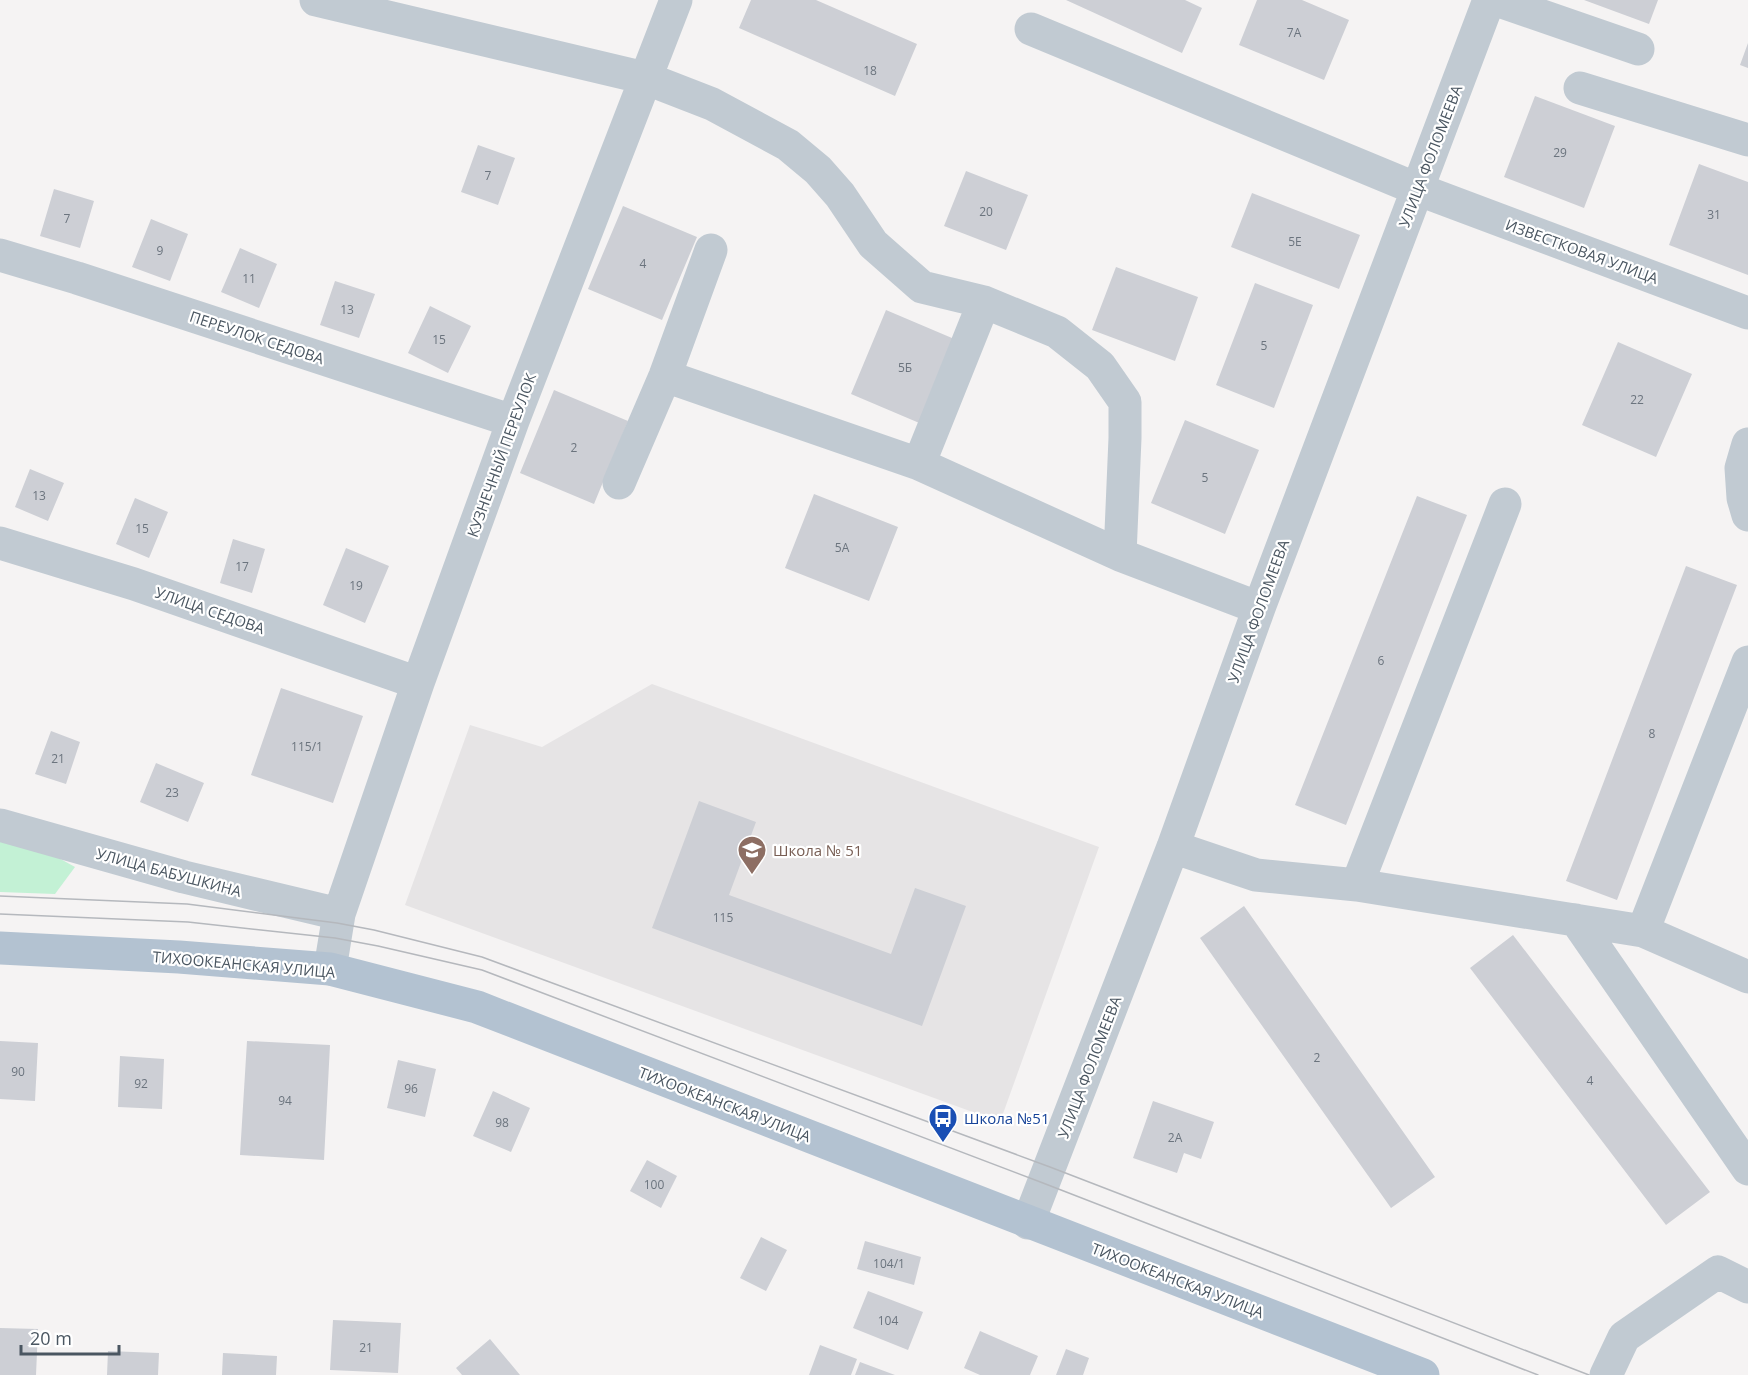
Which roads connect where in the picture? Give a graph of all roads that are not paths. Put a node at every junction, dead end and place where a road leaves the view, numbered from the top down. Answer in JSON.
{"nodes":[{"id":1,"x":316,"y":0,"type":"edge"},
{"id":2,"x":676,"y":0,"type":"edge"},
{"id":3,"x":1489,"y":0,"type":"edge"},
{"id":4,"x":1496,"y":0,"type":"edge"},
{"id":5,"x":1031,"y":29,"type":"dead end"},
{"id":6,"x":1638,"y":49,"type":"dead end"},
{"id":7,"x":645,"y":78,"type":"junction"},
{"id":8,"x":1581,"y":88,"type":"dead end"},
{"id":9,"x":1748,"y":140,"type":"edge"},
{"id":10,"x":1417,"y":189,"type":"junction"},
{"id":11,"x":711,"y":250,"type":"dead end"},
{"id":12,"x":0,"y":255,"type":"edge"},
{"id":13,"x":984,"y":302,"type":"junction"},
{"id":14,"x":1748,"y":313,"type":"edge"},
{"id":15,"x":665,"y":376,"type":"junction"},
{"id":16,"x":513,"y":421,"type":"junction"},
{"id":17,"x":1748,"y":444,"type":"edge"},
{"id":18,"x":919,"y":464,"type":"junction"},
{"id":19,"x":619,"y":483,"type":"dead end"},
{"id":20,"x":1505,"y":504,"type":"dead end"},
{"id":21,"x":1748,"y":515,"type":"edge"},
{"id":22,"x":0,"y":543,"type":"edge"},
{"id":23,"x":1120,"y":555,"type":"junction"},
{"id":24,"x":1259,"y":608,"type":"junction"},
{"id":25,"x":1748,"y":662,"type":"edge"},
{"id":26,"x":418,"y":683,"type":"junction"},
{"id":27,"x":0,"y":825,"type":"edge"},
{"id":28,"x":1173,"y":847,"type":"junction"},
{"id":29,"x":1357,"y":885,"type":"junction"},
{"id":30,"x":339,"y":914,"type":"junction"},
{"id":31,"x":1576,"y":920,"type":"junction"},
{"id":32,"x":1643,"y":931,"type":"junction"},
{"id":33,"x":0,"y":948,"type":"edge"},
{"id":34,"x":330,"y":969,"type":"junction"},
{"id":35,"x":1748,"y":977,"type":"edge"},
{"id":36,"x":1748,"y":1169,"type":"edge"},
{"id":37,"x":1028,"y":1222,"type":"junction"},
{"id":38,"x":1748,"y":1287,"type":"edge"},
{"id":39,"x":1423,"y":1375,"type":"edge"},
{"id":40,"x":1606,"y":1375,"type":"edge"}],
"edges":[{"from":1,"to":7,"type":"street"},
{"from":2,"to":7,"type":"street","name":"КУЗНЕЧНЫЙ ПЕРЕУЛОК"},
{"from":3,"to":10,"type":"street","name":"УЛИЦА ФОЛОМЕЕВА"},
{"from":4,"to":6,"type":"street"},
{"from":5,"to":10,"type":"street","name":"ИЗВЕСТКОВАЯ УЛИЦА"},
{"from":7,"to":13,"type":"street"},
{"from":7,"to":16,"type":"street","name":"КУЗНЕЧНЫЙ ПЕРЕУЛОК"},
{"from":8,"to":9,"type":"street"},
{"from":10,"to":14,"type":"street","name":"ИЗВЕСТКОВАЯ УЛИЦА"},
{"from":10,"to":24,"type":"street","name":"УЛИЦА ФОЛОМЕЕВА"},
{"from":11,"to":15,"type":"street"},
{"from":12,"to":16,"type":"street","name":"ПЕРЕУЛОК СЕДОВА"},
{"from":13,"to":18,"type":"street"},
{"from":13,"to":23,"type":"street"},
{"from":15,"to":18,"type":"street"},
{"from":15,"to":19,"type":"street"},
{"from":16,"to":26,"type":"street","name":"КУЗНЕЧНЫЙ ПЕРЕУЛОК"},
{"from":17,"to":21,"type":"street"},
{"from":18,"to":23,"type":"street"},
{"from":20,"to":29,"type":"street"},
{"from":22,"to":26,"type":"street","name":"УЛИЦА СЕДОВА"},
{"from":23,"to":24,"type":"street"},
{"from":24,"to":28,"type":"street","name":"УЛИЦА ФОЛОМЕЕВА"},
{"from":25,"to":32,"type":"street"},
{"from":26,"to":30,"type":"street","name":"КУЗНЕЧНЫЙ ПЕРЕУЛОК"},
{"from":27,"to":30,"type":"street","name":"УЛИЦА БАБУШКИНА"},
{"from":28,"to":29,"type":"street"},
{"from":28,"to":37,"type":"street","name":"УЛИЦА ФОЛОМЕЕВА"},
{"from":29,"to":31,"type":"street"},
{"from":30,"to":34,"type":"street","name":"КУЗНЕЧНЫЙ ПЕРЕУЛОК"},
{"from":31,"to":32,"type":"street"},
{"from":31,"to":36,"type":"street"},
{"from":32,"to":35,"type":"street"},
{"from":33,"to":34,"type":"main road","name":"ТИХООКЕАНСКАЯ УЛИЦА"},
{"from":34,"to":37,"type":"main road","name":"ТИХООКЕАНСКАЯ УЛИЦА"},
{"from":37,"to":39,"type":"main road","name":"ТИХООКЕАНСКАЯ УЛИЦА"},
{"from":38,"to":40,"type":"street"}]}
